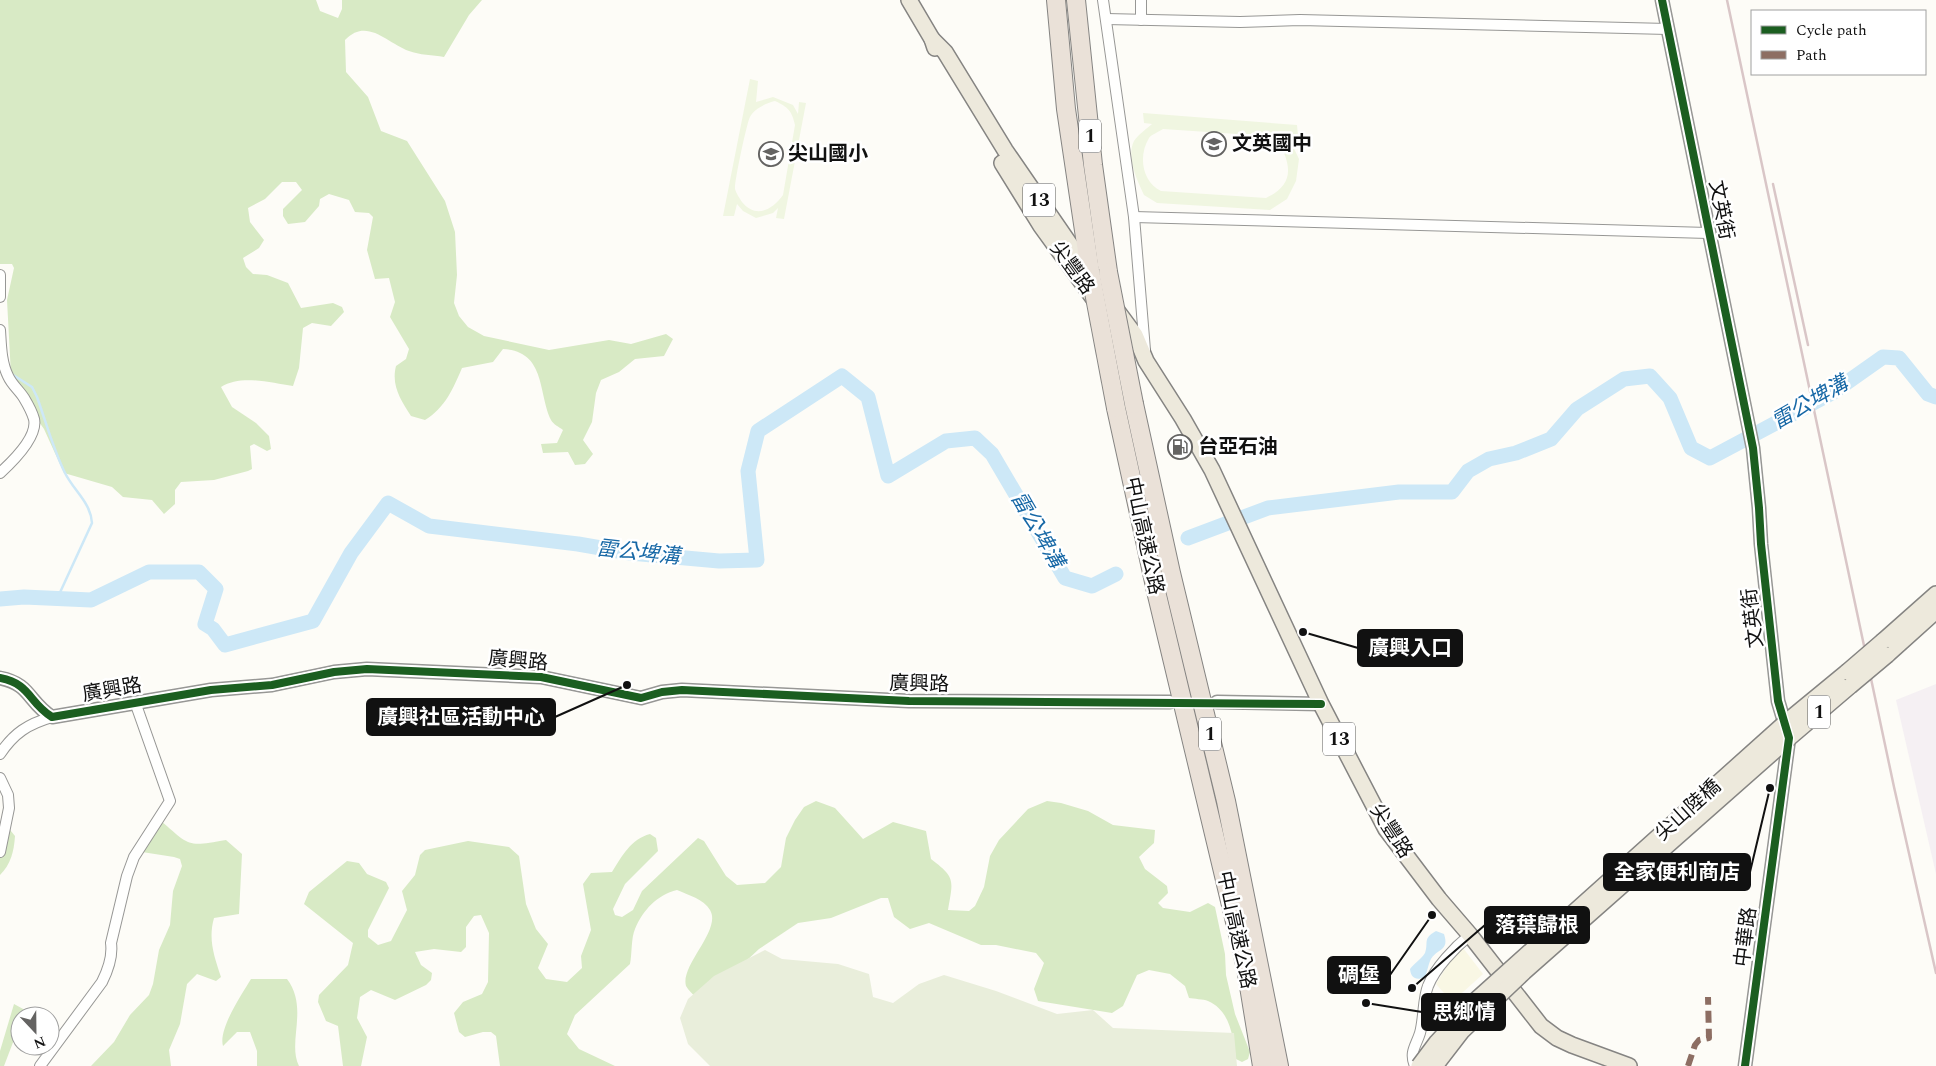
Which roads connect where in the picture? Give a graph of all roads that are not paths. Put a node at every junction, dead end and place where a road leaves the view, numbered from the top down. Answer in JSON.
{"nodes":[{"id":1,"x":909,"y":0,"type":"edge"},
{"id":2,"x":1056,"y":0,"type":"edge"},
{"id":3,"x":1076,"y":0,"type":"edge"},
{"id":4,"x":1102,"y":0,"type":"edge"},
{"id":5,"x":1141,"y":0,"type":"edge"},
{"id":6,"x":1662,"y":0,"type":"edge"},
{"id":7,"x":1106,"y":19,"type":"junction"},
{"id":8,"x":1141,"y":20,"type":"junction"},
{"id":9,"x":1668,"y":29,"type":"junction"},
{"id":10,"x":1134,"y":217,"type":"junction"},
{"id":11,"x":1708,"y":232,"type":"junction"},
{"id":12,"x":1099,"y":272,"type":"junction"},
{"id":13,"x":0,"y":275,"type":"edge"},
{"id":14,"x":0,"y":297,"type":"edge"},
{"id":15,"x":0,"y":330,"type":"edge"},
{"id":16,"x":1146,"y":361,"type":"junction"},
{"id":17,"x":0,"y":473,"type":"edge"},
{"id":18,"x":1936,"y":594,"type":"edge"},
{"id":19,"x":1936,"y":611,"type":"edge"},
{"id":20,"x":1885,"y":648,"type":"junction"},
{"id":21,"x":0,"y":678,"type":"edge"},
{"id":22,"x":1848,"y":679,"type":"junction"},
{"id":23,"x":135,"y":702,"type":"junction"},
{"id":24,"x":1170,"y":702,"type":"dead end"},
{"id":25,"x":1217,"y":702,"type":"dead end"},
{"id":26,"x":1322,"y":704,"type":"junction"},
{"id":27,"x":52,"y":717,"type":"junction"},
{"id":28,"x":1786,"y":723,"type":"junction"},
{"id":29,"x":1789,"y":738,"type":"junction"},
{"id":30,"x":0,"y":754,"type":"edge"},
{"id":31,"x":0,"y":778,"type":"edge"},
{"id":32,"x":0,"y":852,"type":"edge"},
{"id":33,"x":1470,"y":935,"type":"junction"},
{"id":34,"x":40,"y":1066,"type":"edge"},
{"id":35,"x":1262,"y":1066,"type":"edge"},
{"id":36,"x":1279,"y":1066,"type":"edge"},
{"id":37,"x":1415,"y":1066,"type":"edge"},
{"id":38,"x":1419,"y":1066,"type":"edge"},
{"id":39,"x":1435,"y":1066,"type":"edge"},
{"id":40,"x":1628,"y":1066,"type":"edge"},
{"id":41,"x":1745,"y":1066,"type":"edge"}],
"edges":[{"from":1,"to":16,"type":"main road","name":"尖豐路","number":"13"},
{"from":2,"to":12,"type":"highway","name":"中山高速公路","number":"1"},
{"from":3,"to":12,"type":"highway","name":"中山高速公路","number":"1"},
{"from":4,"to":7,"type":"street"},
{"from":5,"to":8,"type":"street"},
{"from":6,"to":9,"type":"street","name":"文英街"},
{"from":7,"to":8,"type":"street"},
{"from":7,"to":10,"type":"street"},
{"from":8,"to":9,"type":"street"},
{"from":9,"to":11,"type":"street","name":"文英街"},
{"from":10,"to":11,"type":"street"},
{"from":10,"to":16,"type":"street"},
{"from":11,"to":28,"type":"street","name":"文英街"},
{"from":12,"to":35,"type":"highway","name":"中山高速公路","number":"1","bridge":true},
{"from":12,"to":36,"type":"highway","name":"中山高速公路","number":"1","bridge":true},
{"from":13,"to":14,"type":"street"},
{"from":15,"to":17,"type":"street"},
{"from":16,"to":26,"type":"main road","name":"尖豐路","number":"13"},
{"from":18,"to":20,"type":"main road","number":"1"},
{"from":19,"to":20,"type":"main road","number":"1"},
{"from":20,"to":22,"type":"main road","number":"1","bridge":true},
{"from":21,"to":27,"type":"street"},
{"from":22,"to":28,"type":"main road","number":"1"},
{"from":22,"to":29,"type":"main road","number":"1"},
{"from":23,"to":24,"type":"street","name":"廣興路"},
{"from":23,"to":27,"type":"street","name":"廣興路"},
{"from":23,"to":34,"type":"street"},
{"from":25,"to":26,"type":"street"},
{"from":26,"to":33,"type":"main road","name":"尖豐路","number":"13"},
{"from":27,"to":30,"type":"street"},
{"from":28,"to":29,"type":"street","name":"中華路"},
{"from":28,"to":38,"type":"main road","name":"尖山陸橋","number":"1","bridge":true},
{"from":29,"to":39,"type":"main road","name":"尖山陸橋","number":"1","bridge":true},
{"from":29,"to":41,"type":"street","name":"中華路"},
{"from":31,"to":32,"type":"street"},
{"from":33,"to":37,"type":"street"},
{"from":33,"to":40,"type":"main road","name":"尖豐路","number":"13"}]}
